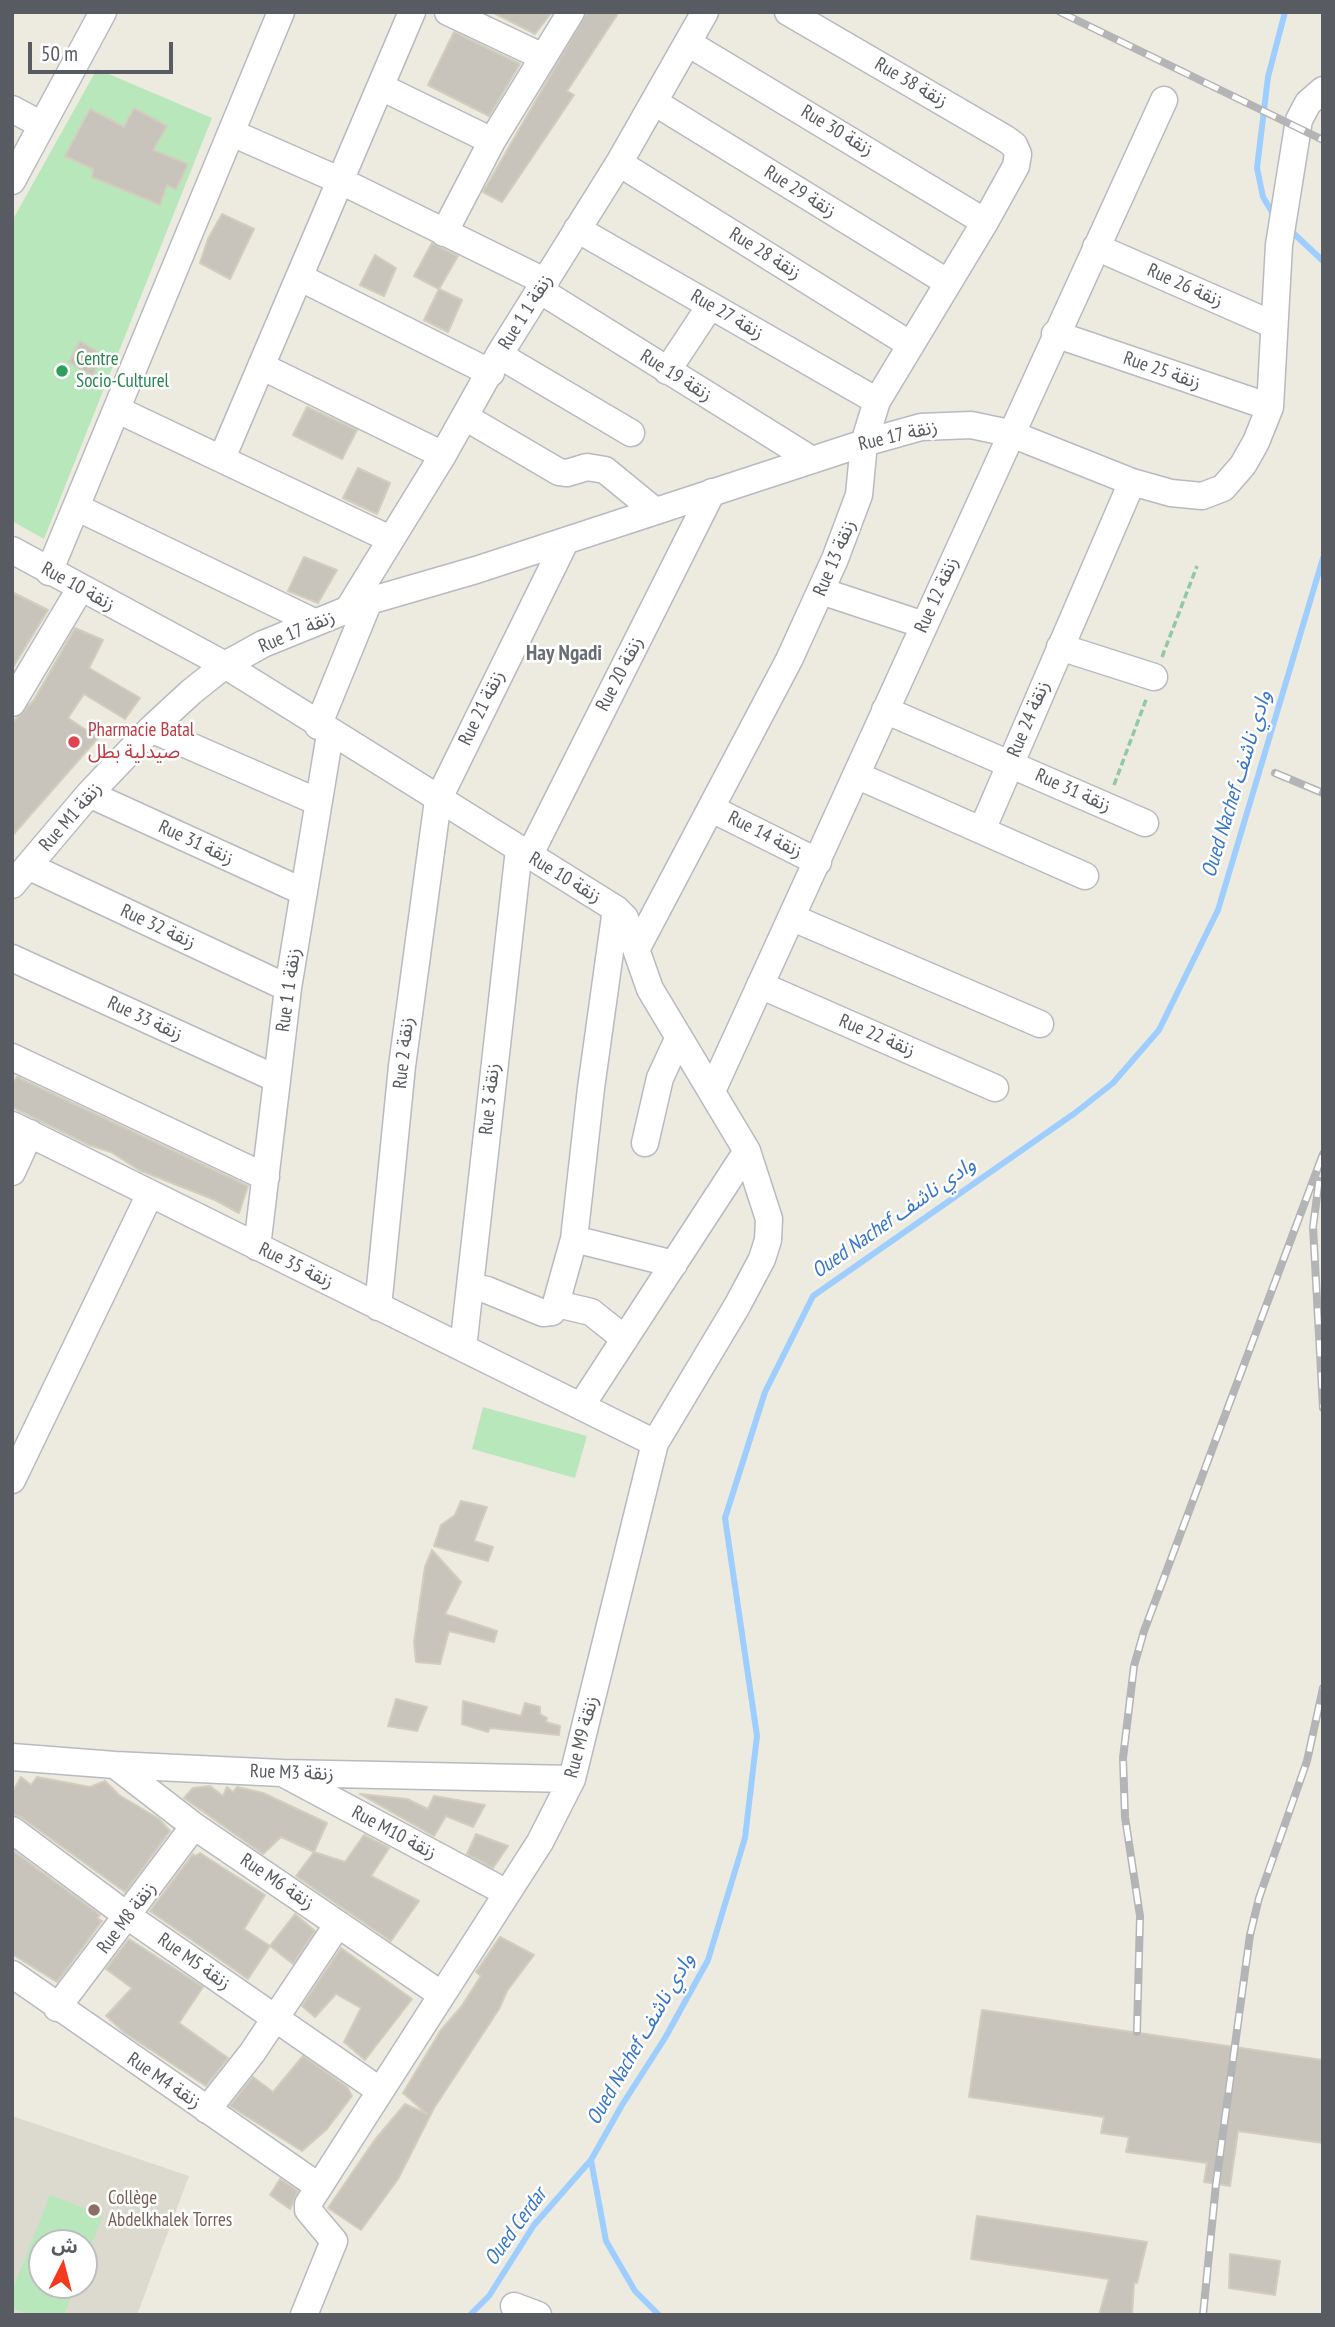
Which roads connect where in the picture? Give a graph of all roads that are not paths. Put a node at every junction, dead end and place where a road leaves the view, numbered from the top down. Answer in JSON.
{"nodes":[{"id":1,"x":103,"y":12,"type":"edge"},
{"id":2,"x":281,"y":12,"type":"edge"},
{"id":3,"x":412,"y":12,"type":"edge"},
{"id":4,"x":448,"y":12,"type":"edge"},
{"id":5,"x":571,"y":12,"type":"edge"},
{"id":6,"x":788,"y":12,"type":"edge"},
{"id":7,"x":692,"y":23,"type":"edge"},
{"id":8,"x":541,"y":56,"type":"junction"},
{"id":9,"x":381,"y":87,"type":"junction"},
{"id":10,"x":1323,"y":90,"type":"edge"},
{"id":11,"x":1164,"y":100,"type":"dead end"},
{"id":12,"x":654,"y":102,"type":"junction"},
{"id":13,"x":12,"y":109,"type":"edge"},
{"id":14,"x":42,"y":125,"type":"junction"},
{"id":15,"x":232,"y":133,"type":"junction"},
{"id":16,"x":492,"y":141,"type":"junction"},
{"id":17,"x":619,"y":163,"type":"junction"},
{"id":18,"x":1016,"y":166,"type":"joint"},
{"id":19,"x":12,"y":181,"type":"edge"},
{"id":20,"x":341,"y":181,"type":"junction"},
{"id":21,"x":985,"y":222,"type":"junction"},
{"id":22,"x":577,"y":229,"type":"junction"},
{"id":23,"x":444,"y":233,"type":"junction"},
{"id":24,"x":1096,"y":247,"type":"junction"},
{"id":25,"x":301,"y":278,"type":"junction"},
{"id":26,"x":947,"y":282,"type":"junction"},
{"id":27,"x":543,"y":286,"type":"junction"},
{"id":28,"x":710,"y":306,"type":"junction"},
{"id":29,"x":1274,"y":325,"type":"junction"},
{"id":30,"x":1055,"y":334,"type":"junction"},
{"id":31,"x":911,"y":345,"type":"junction"},
{"id":32,"x":495,"y":364,"type":"junction"},
{"id":33,"x":261,"y":366,"type":"junction"},
{"id":34,"x":667,"y":371,"type":"junction"},
{"id":35,"x":877,"y":401,"type":"junction"},
{"id":36,"x":1270,"y":407,"type":"junction"},
{"id":37,"x":118,"y":410,"type":"junction"},
{"id":38,"x":465,"y":417,"type":"junction"},
{"id":39,"x":631,"y":433,"type":"dead end"},
{"id":40,"x":1009,"y":433,"type":"junction"},
{"id":41,"x":864,"y":443,"type":"junction"},
{"id":42,"x":443,"y":455,"type":"junction"},
{"id":43,"x":222,"y":458,"type":"junction"},
{"id":44,"x":812,"y":460,"type":"junction"},
{"id":45,"x":1132,"y":482,"type":"junction"},
{"id":46,"x":712,"y":492,"type":"junction"},
{"id":47,"x":78,"y":508,"type":"junction"},
{"id":48,"x":655,"y":511,"type":"junction"},
{"id":49,"x":390,"y":539,"type":"junction"},
{"id":50,"x":565,"y":542,"type":"junction"},
{"id":51,"x":12,"y":550,"type":"edge"},
{"id":52,"x":49,"y":572,"type":"junction"},
{"id":53,"x":80,"y":589,"type":"junction"},
{"id":54,"x":821,"y":591,"type":"junction"},
{"id":55,"x":358,"y":606,"type":"junction"},
{"id":56,"x":314,"y":622,"type":"junction"},
{"id":57,"x":924,"y":625,"type":"junction"},
{"id":58,"x":1060,"y":647,"type":"junction"},
{"id":59,"x":225,"y":666,"type":"junction"},
{"id":60,"x":1154,"y":677,"type":"dead end"},
{"id":61,"x":12,"y":703,"type":"edge"},
{"id":62,"x":885,"y":710,"type":"junction"},
{"id":63,"x":151,"y":729,"type":"junction"},
{"id":64,"x":324,"y":730,"type":"junction"},
{"id":65,"x":1010,"y":763,"type":"junction"},
{"id":66,"x":856,"y":775,"type":"junction"},
{"id":67,"x":89,"y":794,"type":"junction"},
{"id":68,"x":438,"y":800,"type":"junction"},
{"id":69,"x":318,"y":802,"type":"junction"},
{"id":70,"x":712,"y":809,"type":"junction"},
{"id":71,"x":1145,"y":823,"type":"dead end"},
{"id":72,"x":982,"y":830,"type":"junction"},
{"id":73,"x":524,"y":853,"type":"junction"},
{"id":74,"x":818,"y":862,"type":"junction"},
{"id":75,"x":20,"y":876,"type":"edge"},
{"id":76,"x":1084,"y":876,"type":"dead end"},
{"id":77,"x":304,"y":892,"type":"junction"},
{"id":78,"x":616,"y":909,"type":"junction"},
{"id":79,"x":793,"y":918,"type":"junction"},
{"id":80,"x":637,"y":948,"type":"junction"},
{"id":81,"x":12,"y":958,"type":"edge"},
{"id":82,"x":760,"y":985,"type":"junction"},
{"id":83,"x":288,"y":988,"type":"junction"},
{"id":84,"x":1040,"y":1024,"type":"dead end"},
{"id":85,"x":679,"y":1037,"type":"junction"},
{"id":86,"x":12,"y":1057,"type":"edge"},
{"id":87,"x":277,"y":1079,"type":"junction"},
{"id":88,"x":995,"y":1088,"type":"dead end"},
{"id":89,"x":712,"y":1091,"type":"junction"},
{"id":90,"x":21,"y":1129,"type":"edge"},
{"id":91,"x":645,"y":1143,"type":"dead end"},
{"id":92,"x":747,"y":1152,"type":"junction"},
{"id":93,"x":12,"y":1172,"type":"edge"},
{"id":94,"x":266,"y":1177,"type":"junction"},
{"id":95,"x":150,"y":1194,"type":"junction"},
{"id":96,"x":574,"y":1239,"type":"junction"},
{"id":97,"x":257,"y":1247,"type":"junction"},
{"id":98,"x":674,"y":1264,"type":"junction"},
{"id":99,"x":470,"y":1286,"type":"junction"},
{"id":100,"x":556,"y":1304,"type":"junction"},
{"id":101,"x":378,"y":1307,"type":"junction"},
{"id":102,"x":625,"y":1339,"type":"junction"},
{"id":103,"x":463,"y":1348,"type":"junction"},
{"id":104,"x":581,"y":1406,"type":"junction"},
{"id":105,"x":655,"y":1443,"type":"junction"},
{"id":106,"x":12,"y":1480,"type":"edge"},
{"id":107,"x":12,"y":1756,"type":"edge"},
{"id":108,"x":115,"y":1765,"type":"junction"},
{"id":109,"x":282,"y":1773,"type":"junction"},
{"id":110,"x":572,"y":1779,"type":"junction"},
{"id":111,"x":194,"y":1826,"type":"junction"},
{"id":112,"x":12,"y":1830,"type":"edge"},
{"id":113,"x":507,"y":1893,"type":"junction"},
{"id":114,"x":129,"y":1917,"type":"junction"},
{"id":115,"x":338,"y":1924,"type":"junction"},
{"id":116,"x":12,"y":1974,"type":"edge"},
{"id":117,"x":442,"y":1995,"type":"junction"},
{"id":118,"x":57,"y":2008,"type":"junction"},
{"id":119,"x":275,"y":2018,"type":"junction"},
{"id":120,"x":379,"y":2090,"type":"junction"},
{"id":121,"x":207,"y":2110,"type":"junction"},
{"id":122,"x":318,"y":2186,"type":"junction"},
{"id":123,"x":304,"y":2315,"type":"edge"}],
"edges":[{"from":1,"to":14,"type":"street"},
{"from":2,"to":15,"type":"street"},
{"from":3,"to":9,"type":"street"},
{"from":4,"to":8,"type":"street"},
{"from":5,"to":8,"type":"street"},
{"from":6,"to":18,"type":"street","name":"Rue 38 زنقة"},
{"from":7,"to":12,"type":"street","name":"Rue 1 زنقة 1"},
{"from":7,"to":21,"type":"street","name":"Rue 30 زنقة"},
{"from":8,"to":16,"type":"street"},
{"from":9,"to":16,"type":"street"},
{"from":9,"to":20,"type":"street"},
{"from":10,"to":29,"type":"street","name":"Rue 17 زنقة"},
{"from":11,"to":24,"type":"street","name":"Rue 12 زنقة"},
{"from":12,"to":17,"type":"street","name":"Rue 1 زنقة 1"},
{"from":12,"to":26,"type":"street","name":"Rue 29 زنقة"},
{"from":13,"to":14,"type":"street"},
{"from":14,"to":19,"type":"street"},
{"from":15,"to":20,"type":"street","name":"Rue 19 زنقة"},
{"from":15,"to":37,"type":"street"},
{"from":16,"to":23,"type":"street"},
{"from":17,"to":22,"type":"street","name":"Rue 1 زنقة 1"},
{"from":17,"to":31,"type":"street","name":"Rue 28 زنقة"},
{"from":18,"to":21,"type":"street","name":"Rue 13 زنقة"},
{"from":20,"to":23,"type":"street","name":"Rue 19 زنقة"},
{"from":20,"to":25,"type":"street"},
{"from":21,"to":26,"type":"street","name":"Rue 13 زنقة"},
{"from":22,"to":27,"type":"street","name":"Rue 1 زنقة 1"},
{"from":22,"to":28,"type":"street","name":"Rue 27 زنقة"},
{"from":23,"to":27,"type":"street","name":"Rue 19 زنقة"},
{"from":24,"to":29,"type":"street","name":"Rue 26 زنقة"},
{"from":24,"to":30,"type":"street","name":"Rue 12 زنقة"},
{"from":25,"to":32,"type":"street"},
{"from":25,"to":33,"type":"street"},
{"from":26,"to":31,"type":"street","name":"Rue 13 زنقة"},
{"from":27,"to":32,"type":"street","name":"Rue 1 زنقة 1"},
{"from":27,"to":34,"type":"street","name":"Rue 19 زنقة"},
{"from":28,"to":34,"type":"street"},
{"from":28,"to":35,"type":"street","name":"Rue 27 زنقة"},
{"from":29,"to":36,"type":"street","name":"Rue 17 زنقة"},
{"from":30,"to":36,"type":"street","name":"Rue 25 زنقة"},
{"from":30,"to":40,"type":"street","name":"Rue 12 زنقة"},
{"from":31,"to":35,"type":"street","name":"Rue 13 زنقة"},
{"from":32,"to":38,"type":"street","name":"Rue 1 زنقة 1"},
{"from":32,"to":39,"type":"street"},
{"from":33,"to":42,"type":"street"},
{"from":33,"to":43,"type":"street"},
{"from":34,"to":44,"type":"street","name":"Rue 19 زنقة"},
{"from":35,"to":41,"type":"street","name":"Rue 13 زنقة"},
{"from":36,"to":45,"type":"street","name":"Rue 17 زنقة"},
{"from":37,"to":43,"type":"street"},
{"from":37,"to":47,"type":"street"},
{"from":38,"to":42,"type":"street","name":"Rue 1 زنقة 1"},
{"from":38,"to":48,"type":"street"},
{"from":40,"to":41,"type":"street","name":"Rue 17 زنقة"},
{"from":40,"to":45,"type":"street","name":"Rue 17 زنقة"},
{"from":40,"to":57,"type":"street","name":"Rue 12 زنقة"},
{"from":41,"to":44,"type":"street","name":"Rue 17 زنقة"},
{"from":41,"to":54,"type":"street","name":"Rue 13 زنقة"},
{"from":42,"to":49,"type":"street","name":"Rue 1 زنقة 1"},
{"from":43,"to":49,"type":"street"},
{"from":44,"to":46,"type":"street","name":"Rue 17 زنقة"},
{"from":45,"to":58,"type":"street","name":"Rue 24 زنقة"},
{"from":46,"to":48,"type":"street","name":"Rue 17 زنقة"},
{"from":46,"to":73,"type":"street","name":"Rue 20 زنقة"},
{"from":47,"to":52,"type":"street"},
{"from":47,"to":56,"type":"street"},
{"from":48,"to":50,"type":"street","name":"Rue 17 زنقة"},
{"from":49,"to":55,"type":"street","name":"Rue 1 زنقة 1"},
{"from":50,"to":55,"type":"street","name":"Rue 17 زنقة"},
{"from":50,"to":68,"type":"street","name":"Rue 21 زنقة"},
{"from":51,"to":52,"type":"street","name":"Rue 10 زنقة"},
{"from":52,"to":53,"type":"street","name":"Rue 10 زنقة"},
{"from":53,"to":59,"type":"street","name":"Rue 10 زنقة"},
{"from":53,"to":61,"type":"street"},
{"from":54,"to":57,"type":"street"},
{"from":54,"to":70,"type":"street","name":"Rue 13 زنقة"},
{"from":55,"to":56,"type":"street","name":"Rue 17 زنقة"},
{"from":55,"to":64,"type":"street","name":"Rue 17 زنقة"},
{"from":56,"to":59,"type":"street","name":"Rue 17 زنقة"},
{"from":57,"to":62,"type":"street","name":"Rue 12 زنقة"},
{"from":58,"to":60,"type":"street"},
{"from":58,"to":65,"type":"street","name":"Rue 24 زنقة"},
{"from":59,"to":63,"type":"street","name":"Rue M1 زنقة"},
{"from":59,"to":64,"type":"street","name":"Rue 10 زنقة"},
{"from":62,"to":65,"type":"street","name":"Rue 31 زنقة"},
{"from":62,"to":66,"type":"street","name":"Rue 12 زنقة"},
{"from":63,"to":67,"type":"street","name":"Rue M1 زنقة"},
{"from":63,"to":69,"type":"street"},
{"from":64,"to":68,"type":"street","name":"Rue 10 زنقة"},
{"from":64,"to":69,"type":"street","name":"Rue 1 زنقة 1"},
{"from":65,"to":71,"type":"street","name":"Rue 31 زنقة"},
{"from":65,"to":72,"type":"street","name":"Rue 24 زنقة"},
{"from":66,"to":72,"type":"street"},
{"from":66,"to":74,"type":"street","name":"Rue 12 زنقة"},
{"from":67,"to":75,"type":"street","name":"Rue M1 زنقة"},
{"from":67,"to":77,"type":"street","name":"Rue 31 زنقة"},
{"from":68,"to":73,"type":"street","name":"Rue 10 زنقة"},
{"from":68,"to":101,"type":"street","name":"Rue 2 زنقة"},
{"from":69,"to":77,"type":"street","name":"Rue 1 زنقة 1"},
{"from":70,"to":74,"type":"street","name":"Rue 14 زنقة"},
{"from":70,"to":80,"type":"street","name":"Rue 13 زنقة"},
{"from":72,"to":76,"type":"street"},
{"from":73,"to":78,"type":"street","name":"Rue 10 زنقة"},
{"from":73,"to":99,"type":"street","name":"Rue 3 زنقة"},
{"from":74,"to":79,"type":"street","name":"Rue 12 زنقة"},
{"from":75,"to":83,"type":"street","name":"Rue 32 زنقة"},
{"from":77,"to":83,"type":"street","name":"Rue 1 زنقة 1"},
{"from":78,"to":80,"type":"street","name":"Rue 10 زنقة"},
{"from":78,"to":96,"type":"street"},
{"from":79,"to":82,"type":"street","name":"Rue 12 زنقة"},
{"from":79,"to":84,"type":"street"},
{"from":80,"to":85,"type":"street","name":"Rue 10 زنقة"},
{"from":81,"to":87,"type":"street","name":"Rue 33 زنقة"},
{"from":82,"to":88,"type":"street","name":"Rue 22 زنقة"},
{"from":82,"to":89,"type":"street","name":"Rue 12 زنقة"},
{"from":83,"to":87,"type":"street","name":"Rue 1 زنقة 1"},
{"from":85,"to":89,"type":"street","name":"Rue 10 زنقة"},
{"from":85,"to":91,"type":"street"},
{"from":86,"to":94,"type":"street"},
{"from":87,"to":94,"type":"street","name":"Rue 1 زنقة 1"},
{"from":89,"to":92,"type":"street","name":"Rue 10 زنقة"},
{"from":90,"to":93,"type":"street"},
{"from":90,"to":95,"type":"street","name":"Rue 35 زنقة"},
{"from":92,"to":98,"type":"street"},
{"from":92,"to":105,"type":"street","name":"Rue M9 زنقة"},
{"from":94,"to":97,"type":"street","name":"Rue 1 زنقة 1"},
{"from":95,"to":97,"type":"street","name":"Rue 35 زنقة"},
{"from":95,"to":106,"type":"street"},
{"from":96,"to":98,"type":"street"},
{"from":96,"to":100,"type":"street"},
{"from":97,"to":101,"type":"street","name":"Rue 35 زنقة"},
{"from":98,"to":102,"type":"street"},
{"from":99,"to":100,"type":"street"},
{"from":99,"to":103,"type":"street","name":"Rue 3 زنقة"},
{"from":100,"to":102,"type":"street"},
{"from":101,"to":103,"type":"street","name":"Rue 35 زنقة"},
{"from":102,"to":104,"type":"street"},
{"from":103,"to":104,"type":"street","name":"Rue 35 زنقة"},
{"from":104,"to":105,"type":"street","name":"Rue 35 زنقة"},
{"from":105,"to":110,"type":"street","name":"Rue M9 زنقة"},
{"from":107,"to":108,"type":"street","name":"Rue M3 زنقة"},
{"from":108,"to":109,"type":"street","name":"Rue M3 زنقة"},
{"from":108,"to":111,"type":"street","name":"Rue M6 زنقة"},
{"from":109,"to":110,"type":"street","name":"Rue M3 زنقة"},
{"from":109,"to":113,"type":"street","name":"Rue M10 زنقة"},
{"from":110,"to":113,"type":"street","name":"Rue M9 زنقة"},
{"from":111,"to":114,"type":"street","name":"Rue M8 زنقة"},
{"from":111,"to":115,"type":"street","name":"Rue M6 زنقة"},
{"from":112,"to":114,"type":"street","name":"Rue M5 زنقة"},
{"from":113,"to":117,"type":"street","name":"Rue M9 زنقة"},
{"from":114,"to":118,"type":"street","name":"Rue M8 زنقة"},
{"from":114,"to":119,"type":"street","name":"Rue M5 زنقة"},
{"from":115,"to":117,"type":"street","name":"Rue M6 زنقة"},
{"from":115,"to":119,"type":"street"},
{"from":116,"to":118,"type":"street","name":"Rue M4 زنقة"},
{"from":117,"to":120,"type":"street","name":"Rue M9 زنقة"},
{"from":118,"to":121,"type":"street","name":"Rue M4 زنقة"},
{"from":119,"to":120,"type":"street","name":"Rue M5 زنقة"},
{"from":119,"to":121,"type":"street"},
{"from":120,"to":122,"type":"street","name":"Rue M9 زنقة"},
{"from":121,"to":122,"type":"street","name":"Rue M4 زنقة"},
{"from":122,"to":123,"type":"street","name":"Rue M9 زنقة"}]}
